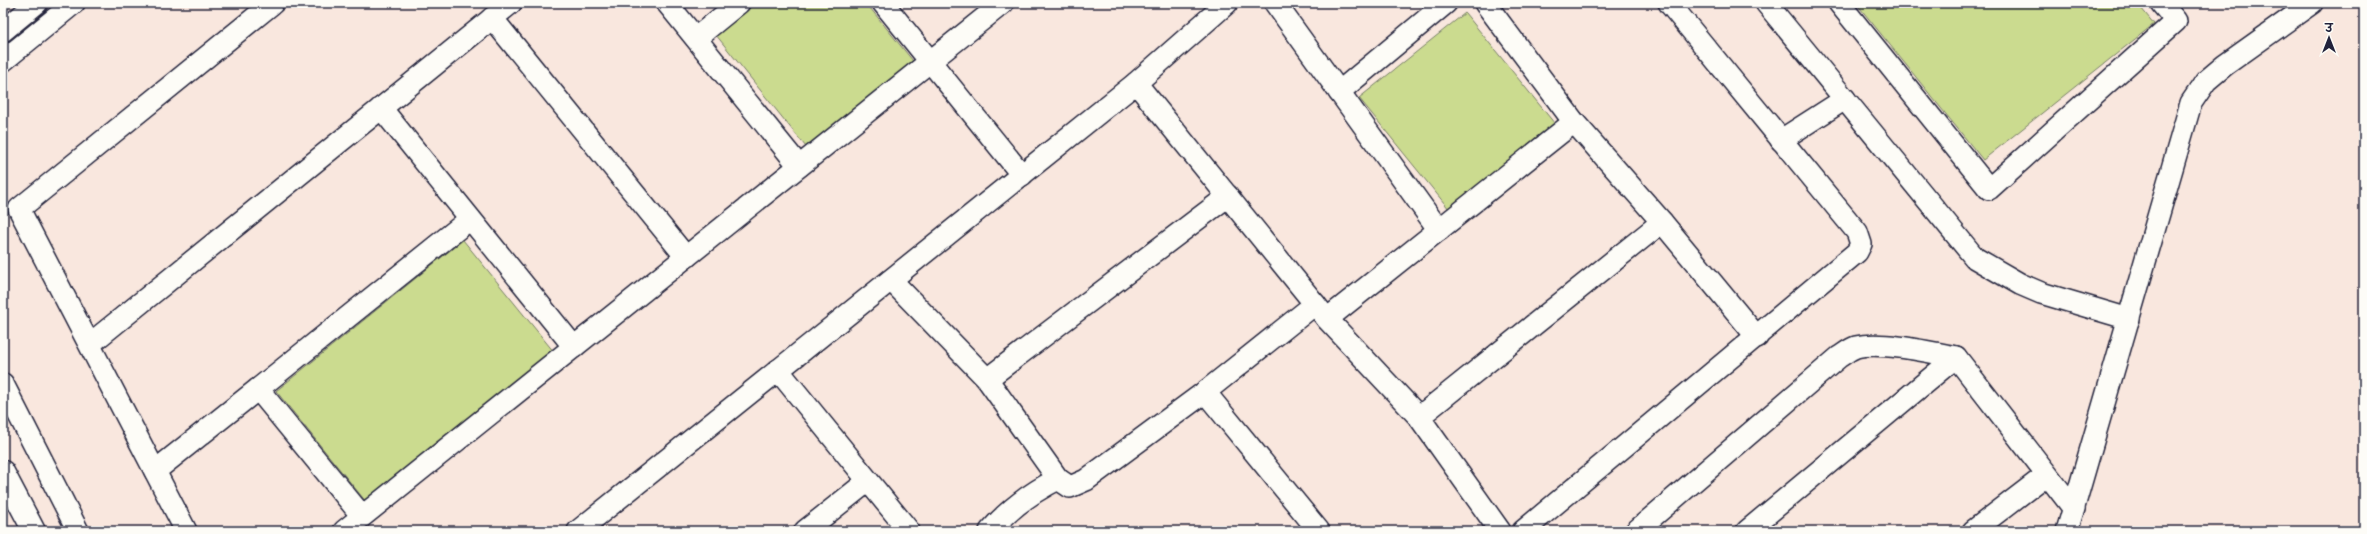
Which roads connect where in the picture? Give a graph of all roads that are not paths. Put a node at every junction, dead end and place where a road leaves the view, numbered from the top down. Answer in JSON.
{"nodes":[{"id":1,"x":36,"y":3,"type":"edge"},
{"id":2,"x":74,"y":3,"type":"edge"},
{"id":3,"x":273,"y":3,"type":"edge"},
{"id":4,"x":511,"y":3,"type":"edge"},
{"id":5,"x":667,"y":3,"type":"edge"},
{"id":6,"x":739,"y":3,"type":"edge"},
{"id":7,"x":883,"y":3,"type":"edge"},
{"id":8,"x":1003,"y":3,"type":"edge"},
{"id":9,"x":1227,"y":3,"type":"edge"},
{"id":10,"x":1275,"y":3,"type":"edge"},
{"id":11,"x":1446,"y":3,"type":"edge"},
{"id":12,"x":1485,"y":3,"type":"edge"},
{"id":13,"x":1669,"y":3,"type":"edge"},
{"id":14,"x":1766,"y":3,"type":"edge"},
{"id":15,"x":1839,"y":3,"type":"edge"},
{"id":16,"x":2162,"y":3,"type":"edge"},
{"id":17,"x":2312,"y":3,"type":"edge"},
{"id":18,"x":492,"y":18,"type":"junction"},
{"id":19,"x":3,"y":31,"type":"edge"},
{"id":20,"x":696,"y":38,"type":"junction"},
{"id":21,"x":3,"y":61,"type":"edge"},
{"id":22,"x":930,"y":61,"type":"junction"},
{"id":23,"x":1136,"y":83,"type":"junction"},
{"id":24,"x":1340,"y":92,"type":"junction"},
{"id":25,"x":1845,"y":99,"type":"junction"},
{"id":26,"x":381,"y":108,"type":"junction"},
{"id":27,"x":1574,"y":122,"type":"junction"},
{"id":28,"x":1781,"y":140,"type":"junction"},
{"id":29,"x":799,"y":166,"type":"junction"},
{"id":30,"x":1022,"y":175,"type":"junction"},
{"id":31,"x":1228,"y":196,"type":"junction"},
{"id":32,"x":470,"y":219,"type":"junction"},
{"id":33,"x":1662,"y":222,"type":"junction"},
{"id":34,"x":1439,"y":230,"type":"junction"},
{"id":35,"x":686,"y":257,"type":"junction"},
{"id":36,"x":891,"y":280,"type":"junction"},
{"id":37,"x":1321,"y":312,"type":"junction"},
{"id":38,"x":2129,"y":318,"type":"junction"},
{"id":39,"x":1757,"y":337,"type":"junction"},
{"id":40,"x":90,"y":344,"type":"junction"},
{"id":41,"x":574,"y":347,"type":"junction"},
{"id":42,"x":1956,"y":357,"type":"junction"},
{"id":43,"x":778,"y":370,"type":"junction"},
{"id":44,"x":987,"y":379,"type":"junction"},
{"id":45,"x":3,"y":384,"type":"edge"},
{"id":46,"x":258,"y":389,"type":"junction"},
{"id":47,"x":1205,"y":392,"type":"junction"},
{"id":48,"x":1419,"y":417,"type":"junction"},
{"id":49,"x":155,"y":471,"type":"junction"},
{"id":50,"x":3,"y":472,"type":"edge"},
{"id":51,"x":2046,"y":474,"type":"junction"},
{"id":52,"x":1058,"y":479,"type":"junction"},
{"id":53,"x":868,"y":481,"type":"junction"},
{"id":54,"x":2074,"y":509,"type":"junction"},
{"id":55,"x":362,"y":516,"type":"junction"},
{"id":56,"x":34,"y":531,"type":"edge"},
{"id":57,"x":78,"y":531,"type":"edge"},
{"id":58,"x":186,"y":531,"type":"edge"},
{"id":59,"x":344,"y":531,"type":"edge"},
{"id":60,"x":578,"y":531,"type":"edge"},
{"id":61,"x":805,"y":531,"type":"edge"},
{"id":62,"x":909,"y":531,"type":"edge"},
{"id":63,"x":990,"y":531,"type":"edge"},
{"id":64,"x":1319,"y":531,"type":"edge"},
{"id":65,"x":1500,"y":531,"type":"edge"},
{"id":66,"x":1523,"y":531,"type":"edge"},
{"id":67,"x":1636,"y":531,"type":"edge"},
{"id":68,"x":1748,"y":531,"type":"edge"},
{"id":69,"x":1973,"y":531,"type":"edge"},
{"id":70,"x":2067,"y":531,"type":"edge"}],
"edges":[{"from":1,"to":19,"type":"street"},
{"from":2,"to":21,"type":"street"},
{"from":3,"to":40,"type":"street"},
{"from":4,"to":18,"type":"street"},
{"from":5,"to":20,"type":"street"},
{"from":6,"to":20,"type":"street"},
{"from":7,"to":22,"type":"street"},
{"from":8,"to":22,"type":"street"},
{"from":9,"to":23,"type":"street"},
{"from":10,"to":24,"type":"street"},
{"from":11,"to":24,"type":"street"},
{"from":12,"to":27,"type":"street"},
{"from":13,"to":28,"type":"street"},
{"from":14,"to":25,"type":"street"},
{"from":15,"to":16,"type":"street"},
{"from":17,"to":38,"type":"street"},
{"from":18,"to":26,"type":"street"},
{"from":18,"to":35,"type":"street"},
{"from":20,"to":29,"type":"street"},
{"from":22,"to":29,"type":"street"},
{"from":22,"to":30,"type":"street"},
{"from":23,"to":30,"type":"street"},
{"from":23,"to":31,"type":"street"},
{"from":24,"to":34,"type":"street"},
{"from":25,"to":28,"type":"street"},
{"from":25,"to":38,"type":"street"},
{"from":26,"to":32,"type":"street"},
{"from":26,"to":40,"type":"street"},
{"from":27,"to":33,"type":"street"},
{"from":27,"to":34,"type":"street"},
{"from":28,"to":39,"type":"street"},
{"from":29,"to":35,"type":"street"},
{"from":30,"to":36,"type":"street"},
{"from":31,"to":37,"type":"street"},
{"from":31,"to":44,"type":"street"},
{"from":32,"to":41,"type":"street"},
{"from":32,"to":46,"type":"street"},
{"from":33,"to":39,"type":"street"},
{"from":33,"to":48,"type":"street"},
{"from":34,"to":37,"type":"street"},
{"from":35,"to":41,"type":"street"},
{"from":36,"to":43,"type":"street"},
{"from":36,"to":44,"type":"street"},
{"from":37,"to":47,"type":"street"},
{"from":37,"to":48,"type":"street"},
{"from":38,"to":54,"type":"street"},
{"from":39,"to":66,"type":"street"},
{"from":40,"to":49,"type":"street"},
{"from":41,"to":55,"type":"street"},
{"from":42,"to":51,"type":"street"},
{"from":42,"to":67,"type":"street"},
{"from":42,"to":68,"type":"street"},
{"from":43,"to":53,"type":"street"},
{"from":43,"to":60,"type":"street"},
{"from":44,"to":52,"type":"street"},
{"from":45,"to":57,"type":"street"},
{"from":46,"to":49,"type":"street"},
{"from":46,"to":55,"type":"street"},
{"from":47,"to":52,"type":"street"},
{"from":47,"to":64,"type":"street"},
{"from":48,"to":65,"type":"street"},
{"from":49,"to":58,"type":"street"},
{"from":50,"to":56,"type":"main road"},
{"from":51,"to":54,"type":"street"},
{"from":51,"to":69,"type":"street"},
{"from":52,"to":63,"type":"street"},
{"from":53,"to":61,"type":"street"},
{"from":53,"to":62,"type":"street"},
{"from":54,"to":70,"type":"street"},
{"from":55,"to":59,"type":"street"}]}
